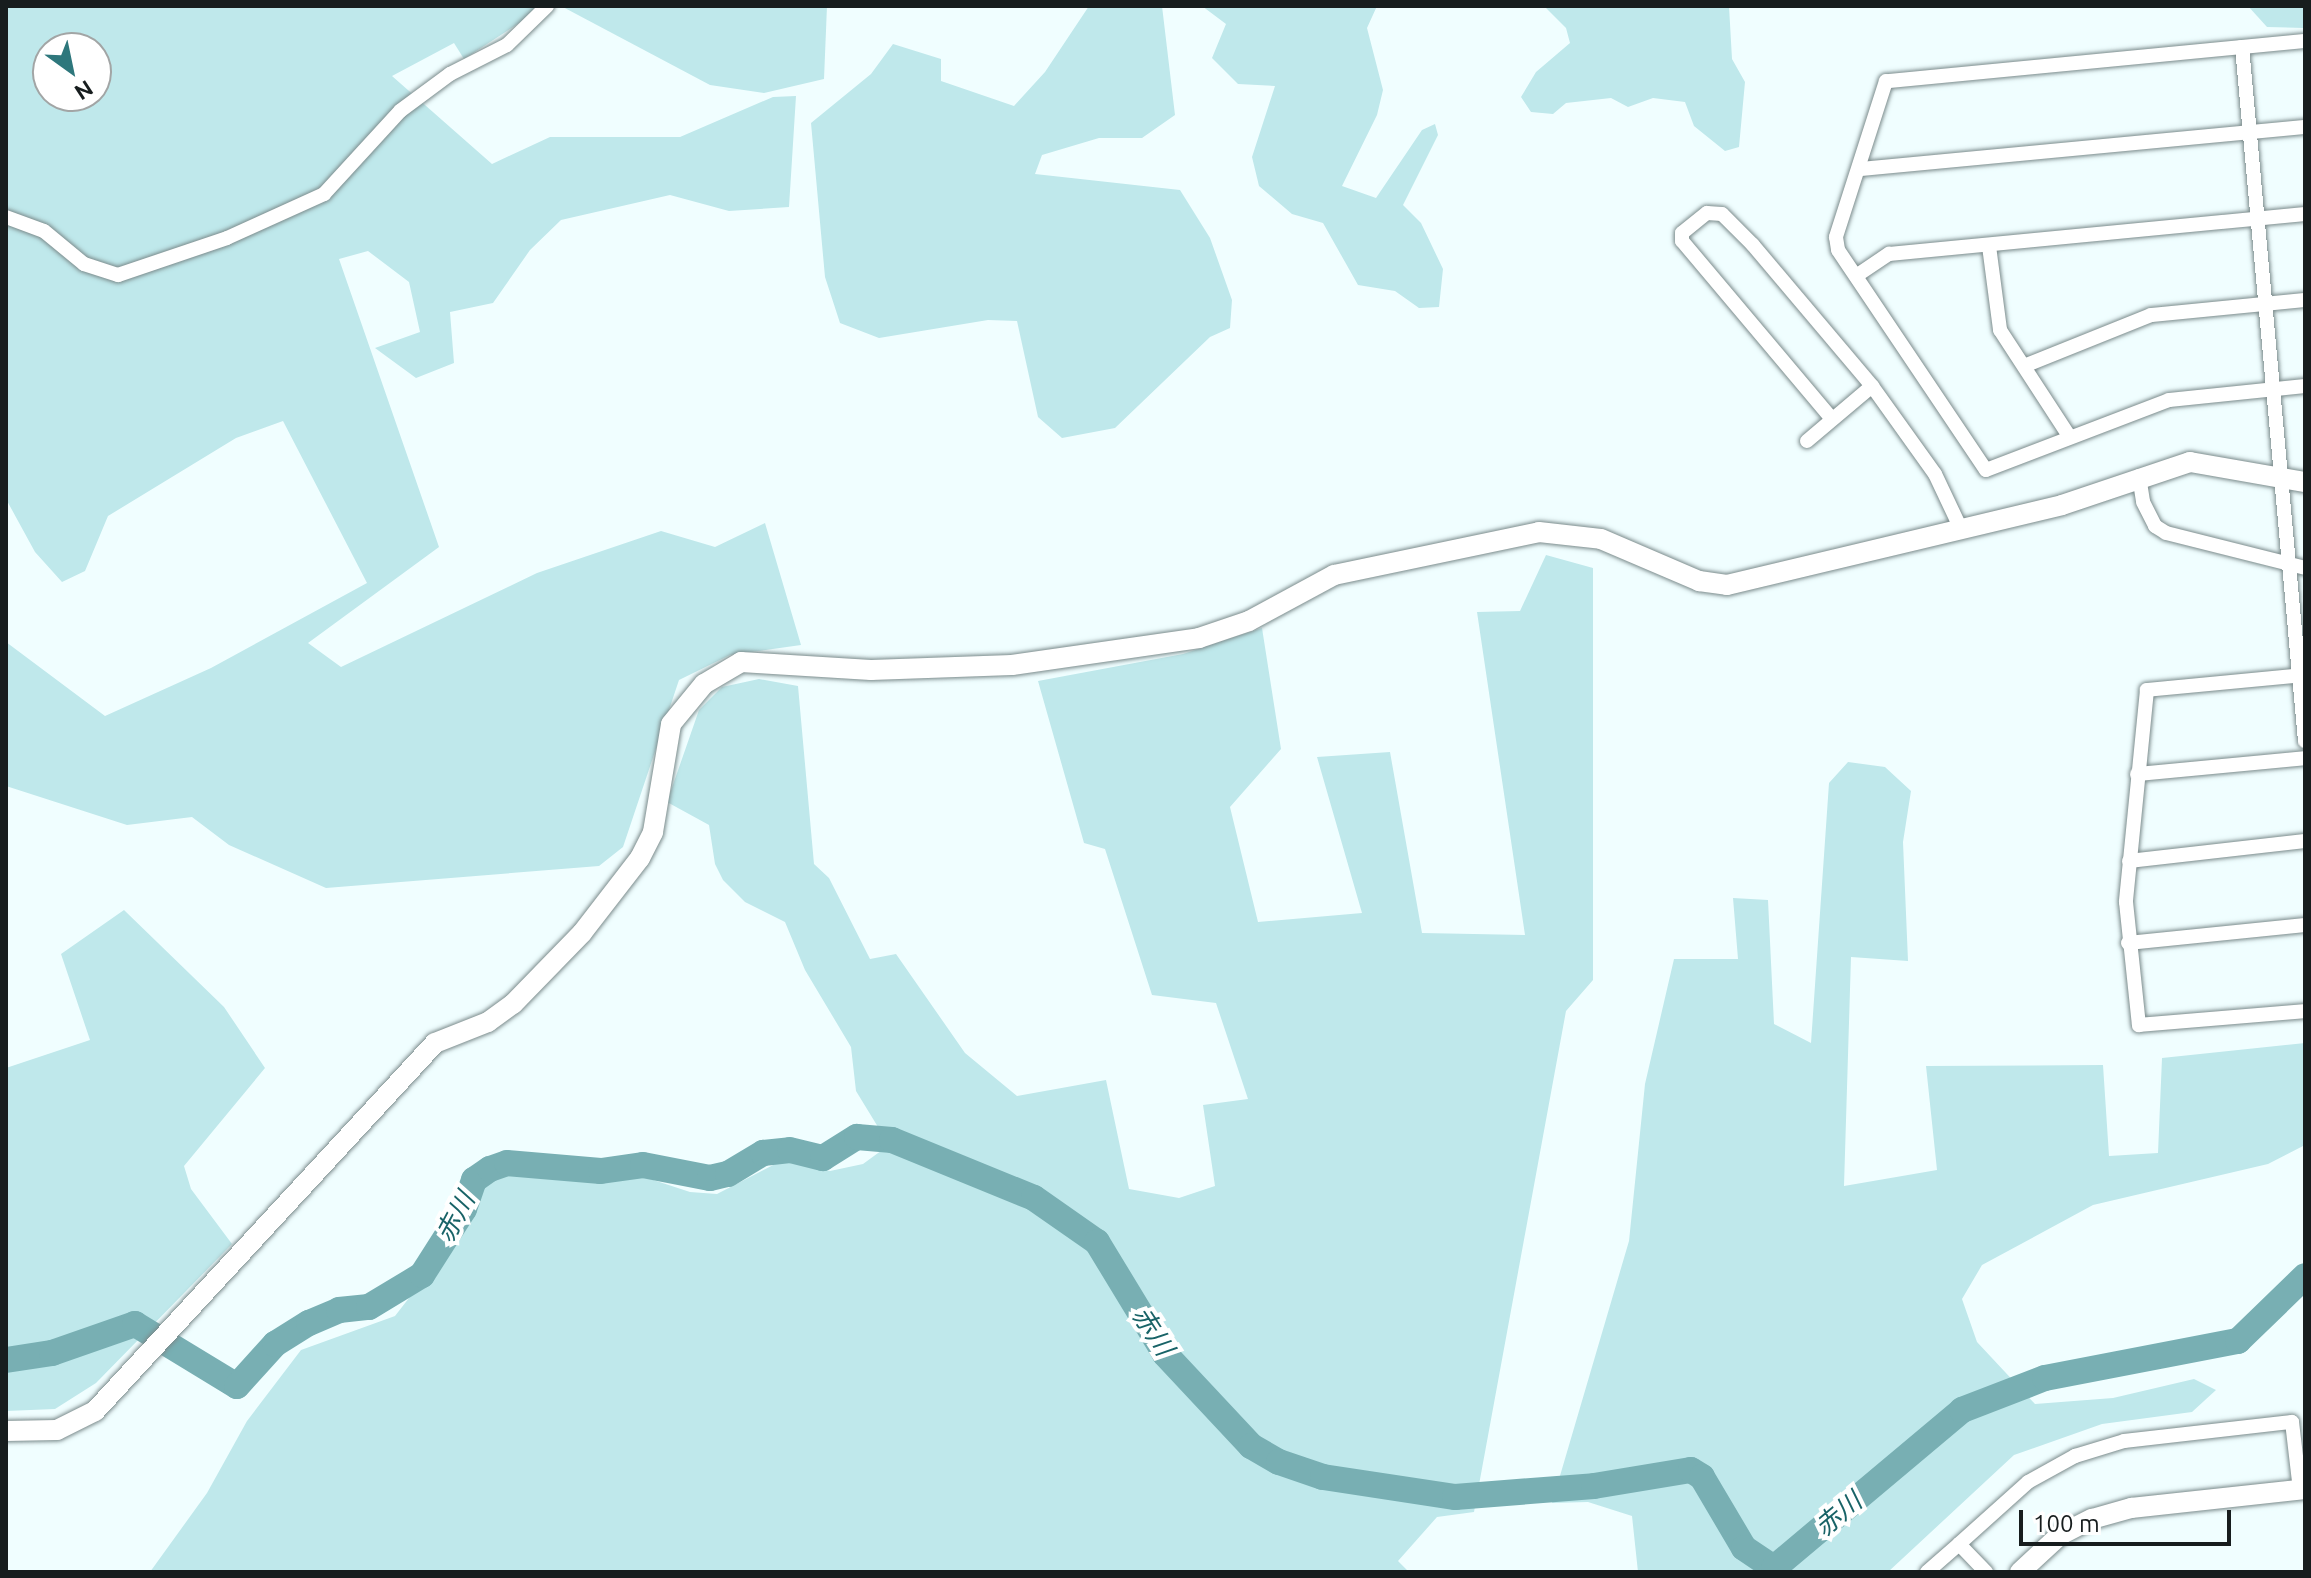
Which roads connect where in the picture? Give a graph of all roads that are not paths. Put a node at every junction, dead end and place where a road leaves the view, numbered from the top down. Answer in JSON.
{"nodes":[{"id":1,"x":547,"y":6,"type":"edge"},
{"id":2,"x":2305,"y":41,"type":"edge"},
{"id":3,"x":2242,"y":47,"type":"junction"},
{"id":4,"x":2305,"y":127,"type":"edge"},
{"id":5,"x":2249,"y":131,"type":"junction"},
{"id":6,"x":1860,"y":169,"type":"junction"},
{"id":7,"x":2305,"y":214,"type":"edge"},
{"id":8,"x":6,"y":217,"type":"edge"},
{"id":9,"x":2256,"y":219,"type":"junction"},
{"id":10,"x":1989,"y":246,"type":"junction"},
{"id":11,"x":1856,"y":276,"type":"junction"},
{"id":12,"x":2305,"y":300,"type":"edge"},
{"id":13,"x":2264,"y":304,"type":"junction"},
{"id":14,"x":2024,"y":366,"type":"junction"},
{"id":15,"x":1872,"y":386,"type":"junction"},
{"id":16,"x":2305,"y":386,"type":"edge"},
{"id":17,"x":2273,"y":389,"type":"junction"},
{"id":18,"x":1832,"y":419,"type":"junction"},
{"id":19,"x":2069,"y":436,"type":"junction"},
{"id":20,"x":1807,"y":441,"type":"dead end"},
{"id":21,"x":2281,"y":475,"type":"junction"},
{"id":22,"x":2139,"y":476,"type":"junction"},
{"id":23,"x":2305,"y":482,"type":"edge"},
{"id":24,"x":1961,"y":529,"type":"junction"},
{"id":25,"x":2298,"y":566,"type":"edge"},
{"id":26,"x":2302,"y":675,"type":"edge"},
{"id":27,"x":2305,"y":741,"type":"edge"},
{"id":28,"x":2305,"y":758,"type":"edge"},
{"id":29,"x":2137,"y":774,"type":"junction"},
{"id":30,"x":2305,"y":841,"type":"edge"},
{"id":31,"x":2129,"y":861,"type":"junction"},
{"id":32,"x":2305,"y":925,"type":"edge"},
{"id":33,"x":2128,"y":943,"type":"junction"},
{"id":34,"x":2305,"y":1011,"type":"edge"},
{"id":35,"x":6,"y":1431,"type":"edge"},
{"id":36,"x":2302,"y":1489,"type":"edge"},
{"id":37,"x":1959,"y":1544,"type":"junction"},
{"id":38,"x":1927,"y":1572,"type":"edge"},
{"id":39,"x":1986,"y":1572,"type":"edge"},
{"id":40,"x":2020,"y":1572,"type":"edge"}],
"edges":[{"from":1,"to":8,"type":"street"},
{"from":2,"to":3,"type":"street"},
{"from":3,"to":5,"type":"street"},
{"from":3,"to":6,"type":"street"},
{"from":4,"to":5,"type":"street"},
{"from":5,"to":6,"type":"street"},
{"from":5,"to":9,"type":"street"},
{"from":6,"to":11,"type":"street"},
{"from":7,"to":9,"type":"street"},
{"from":9,"to":10,"type":"street"},
{"from":9,"to":13,"type":"street"},
{"from":10,"to":11,"type":"street"},
{"from":10,"to":14,"type":"street"},
{"from":11,"to":19,"type":"street"},
{"from":12,"to":13,"type":"street"},
{"from":13,"to":14,"type":"street"},
{"from":13,"to":17,"type":"street"},
{"from":14,"to":19,"type":"street"},
{"from":15,"to":18,"type":"street"},
{"from":15,"to":18,"type":"street"},
{"from":15,"to":24,"type":"street"},
{"from":16,"to":17,"type":"street"},
{"from":17,"to":19,"type":"street"},
{"from":17,"to":21,"type":"street"},
{"from":18,"to":20,"type":"street"},
{"from":21,"to":22,"type":"street"},
{"from":21,"to":23,"type":"street"},
{"from":21,"to":25,"type":"street"},
{"from":22,"to":24,"type":"street"},
{"from":22,"to":25,"type":"street"},
{"from":24,"to":35,"type":"street"},
{"from":25,"to":26,"type":"street"},
{"from":26,"to":27,"type":"street"},
{"from":26,"to":29,"type":"street"},
{"from":28,"to":29,"type":"street"},
{"from":29,"to":31,"type":"street"},
{"from":30,"to":31,"type":"street"},
{"from":31,"to":33,"type":"street"},
{"from":32,"to":33,"type":"street"},
{"from":33,"to":34,"type":"street"},
{"from":36,"to":37,"type":"street"},
{"from":36,"to":40,"type":"street"},
{"from":37,"to":38,"type":"street"},
{"from":37,"to":39,"type":"street"}]}
